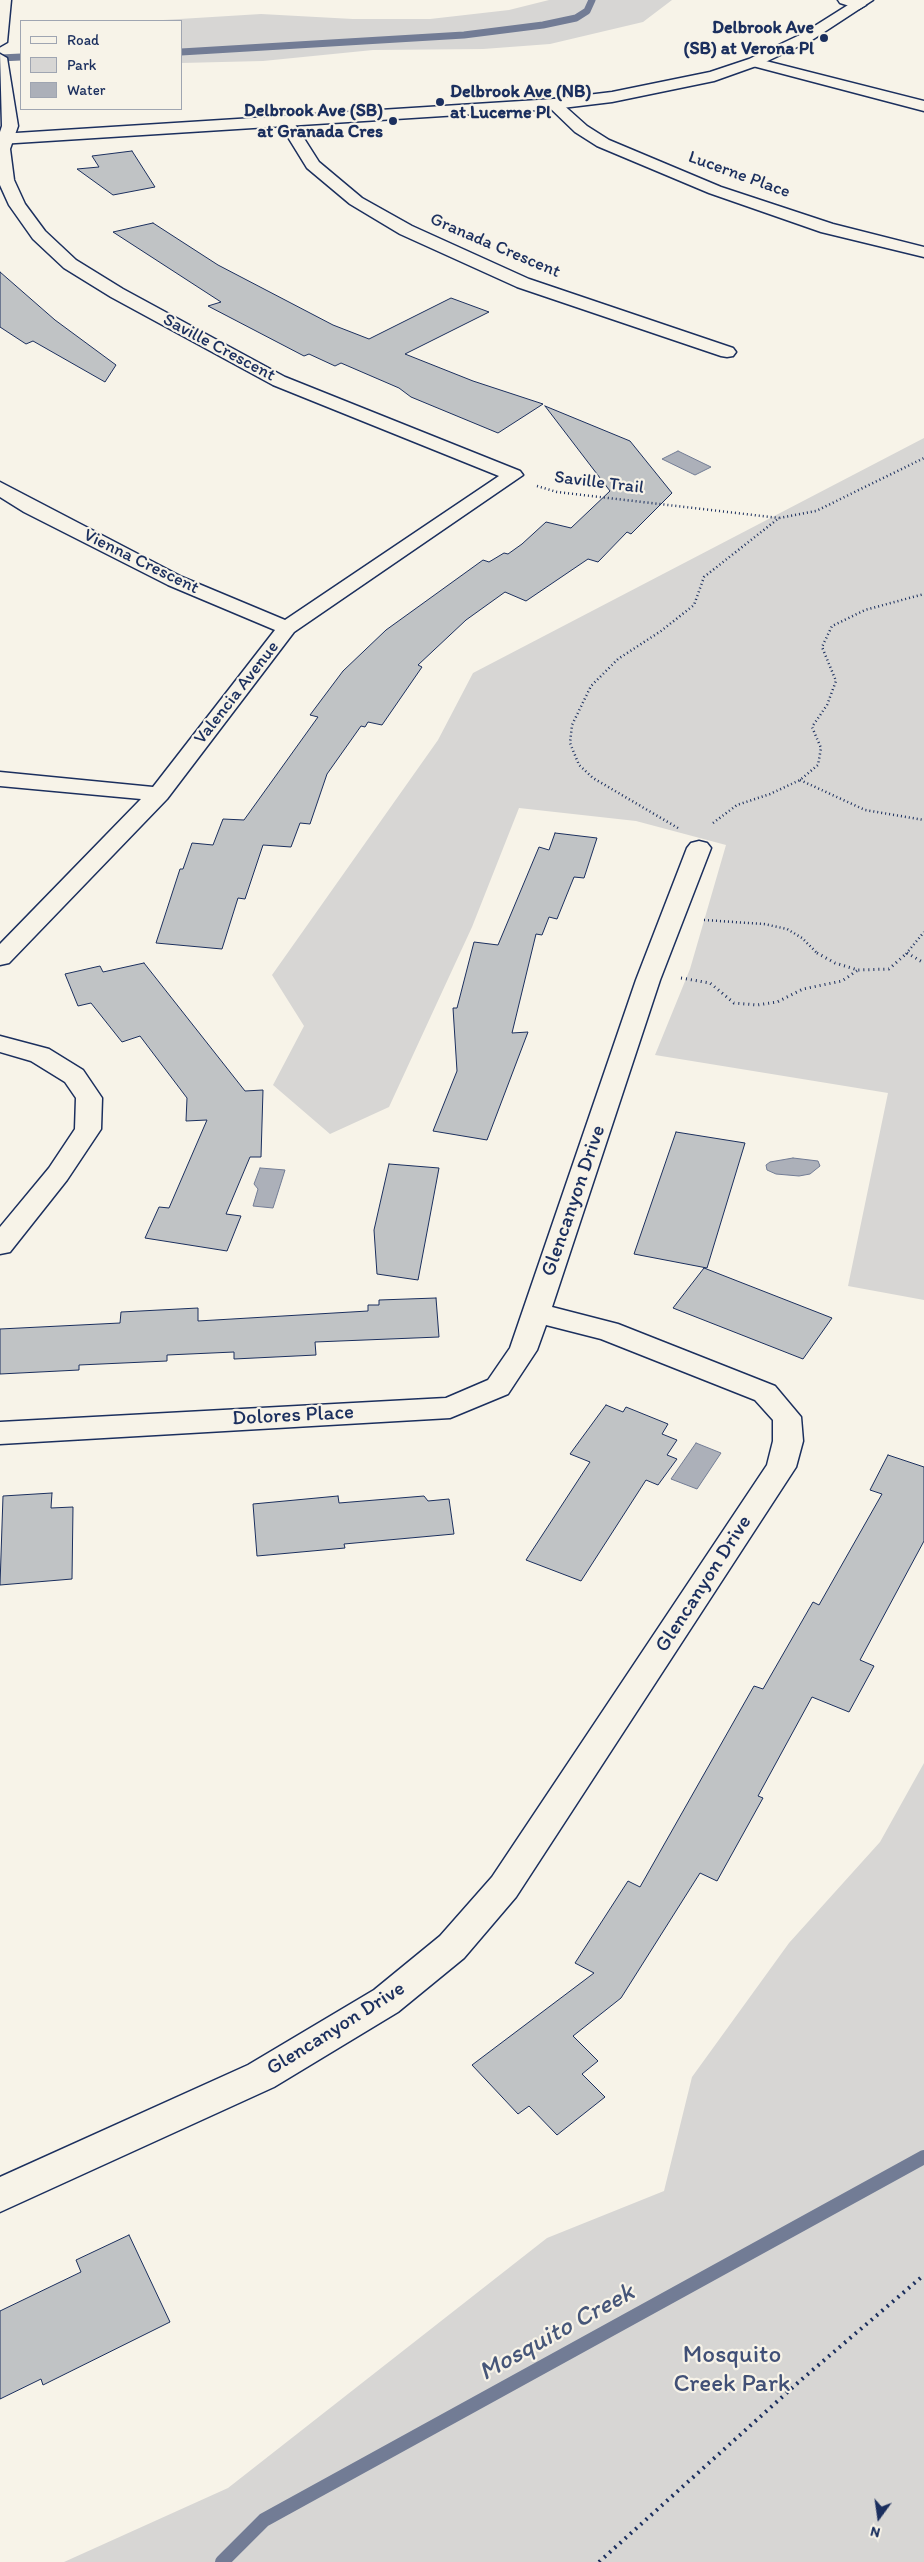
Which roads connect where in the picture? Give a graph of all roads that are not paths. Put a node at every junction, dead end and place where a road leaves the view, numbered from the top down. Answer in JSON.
{"nodes":[{"id":1,"x":4,"y":0,"type":"edge"},
{"id":2,"x":857,"y":2,"type":"edge"},
{"id":3,"x":0,"y":42,"type":"edge"},
{"id":4,"x":1,"y":62,"type":"edge"},
{"id":5,"x":754,"y":62,"type":"junction"},
{"id":6,"x":554,"y":104,"type":"junction"},
{"id":7,"x":924,"y":106,"type":"edge"},
{"id":8,"x":286,"y":121,"type":"junction"},
{"id":9,"x":3,"y":138,"type":"edge"},
{"id":10,"x":924,"y":252,"type":"edge"},
{"id":11,"x":727,"y":352,"type":"dead end"},
{"id":12,"x":513,"y":475,"type":"joint"},
{"id":13,"x":0,"y":488,"type":"edge"},
{"id":14,"x":287,"y":628,"type":"junction"},
{"id":15,"x":0,"y":779,"type":"edge"},
{"id":16,"x":159,"y":794,"type":"junction"},
{"id":17,"x":700,"y":845,"type":"road end"},
{"id":18,"x":0,"y":958,"type":"edge"},
{"id":19,"x":0,"y":1044,"type":"edge"},
{"id":20,"x":0,"y":1245,"type":"edge"},
{"id":21,"x":536,"y":1313,"type":"junction"},
{"id":22,"x":0,"y":1433,"type":"edge"},
{"id":23,"x":0,"y":2196,"type":"edge"}],
"edges":[{"from":1,"to":3,"type":"street"},
{"from":2,"to":5,"type":"street"},
{"from":4,"to":9,"type":"street","name":"Saville Crescent"},
{"from":5,"to":6,"type":"street"},
{"from":5,"to":7,"type":"street"},
{"from":6,"to":8,"type":"street"},
{"from":6,"to":10,"type":"street","name":"Lucerne Place"},
{"from":8,"to":9,"type":"street"},
{"from":8,"to":11,"type":"street","name":"Granada Crescent"},
{"from":9,"to":12,"type":"street","name":"Saville Crescent"},
{"from":12,"to":14,"type":"street","name":"Valencia Avenue"},
{"from":13,"to":14,"type":"street","name":"Vienna Crescent"},
{"from":14,"to":16,"type":"street","name":"Valencia Avenue"},
{"from":15,"to":16,"type":"street"},
{"from":16,"to":18,"type":"street","name":"Valencia Avenue"},
{"from":17,"to":21,"type":"street","name":"Glencanyon Drive"},
{"from":19,"to":20,"type":"street"},
{"from":21,"to":22,"type":"street","name":"Dolores Place"},
{"from":21,"to":23,"type":"street","name":"Glencanyon Drive"}]}
